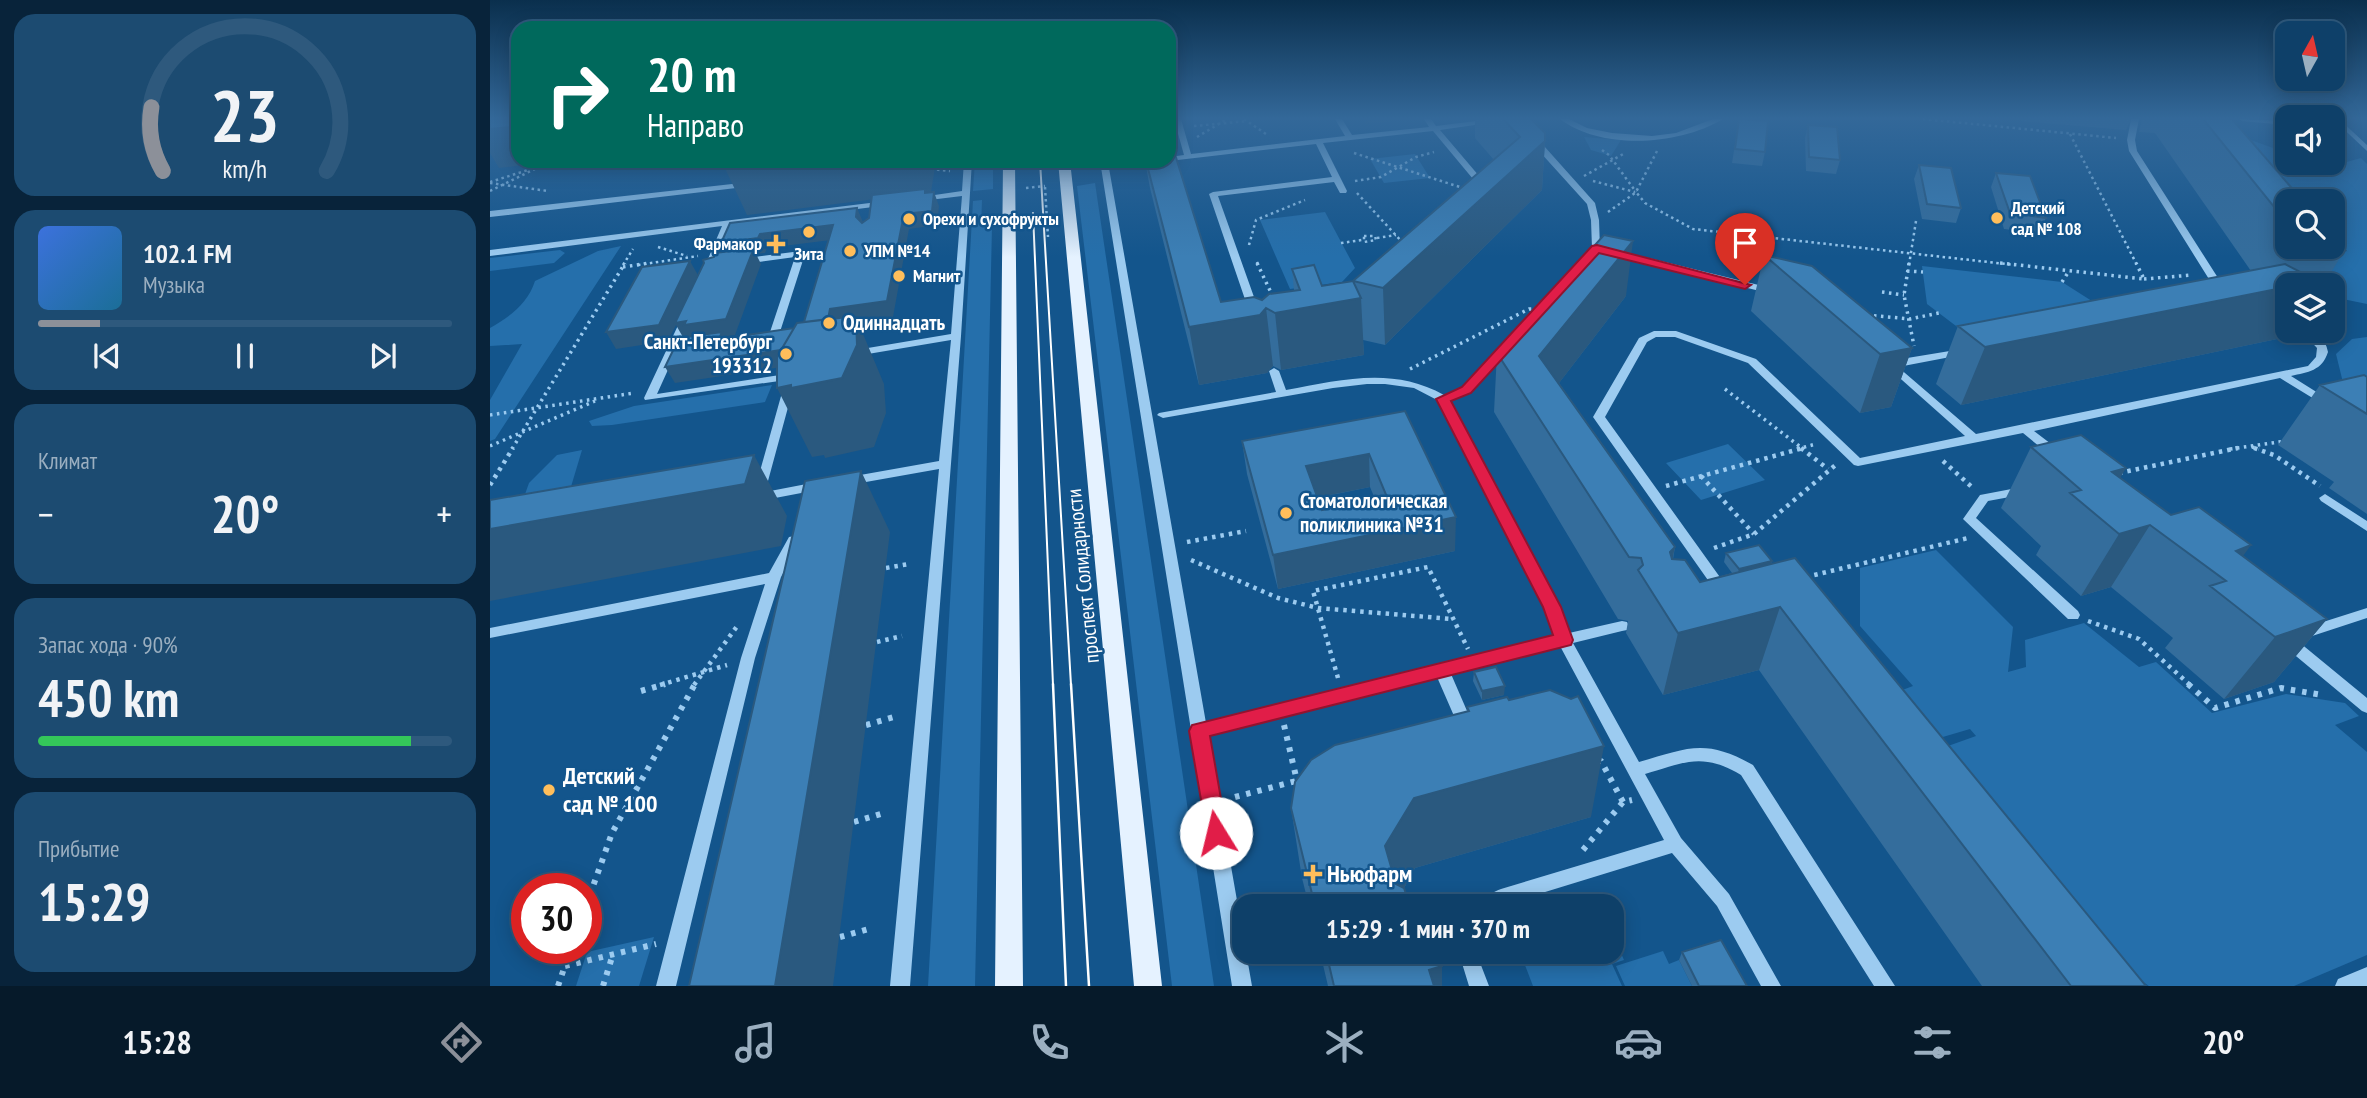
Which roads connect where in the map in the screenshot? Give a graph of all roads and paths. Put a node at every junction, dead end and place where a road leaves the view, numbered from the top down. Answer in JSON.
{"nodes":[{"id":1,"x":1330,"y":165,"type":"edge"},
{"id":2,"x":1389,"y":165,"type":"edge"},
{"id":3,"x":1403,"y":165,"type":"edge"},
{"id":4,"x":1465,"y":165,"type":"edge"},
{"id":5,"x":1556,"y":165,"type":"edge"},
{"id":6,"x":1605,"y":165,"type":"edge"},
{"id":7,"x":1615,"y":165,"type":"edge"},
{"id":8,"x":1650,"y":165,"type":"edge"},
{"id":9,"x":2086,"y":165,"type":"edge"},
{"id":10,"x":2142,"y":165,"type":"edge"},
{"id":11,"x":536,"y":168,"type":"edge"},
{"id":12,"x":538,"y":168,"type":"edge"},
{"id":13,"x":967,"y":168,"type":"edge"},
{"id":14,"x":1009,"y":168,"type":"edge"},
{"id":15,"x":1065,"y":168,"type":"edge"},
{"id":16,"x":1105,"y":168,"type":"edge"},
{"id":17,"x":1398,"y":168,"type":"junction"},
{"id":18,"x":925,"y":169,"type":"dead end"},
{"id":19,"x":950,"y":171,"type":"dead end"},
{"id":20,"x":1338,"y":181,"type":"junction"},
{"id":21,"x":490,"y":182,"type":"edge"},
{"id":22,"x":763,"y":183,"type":"dead end"},
{"id":23,"x":1022,"y":189,"type":"dead end"},
{"id":24,"x":490,"y":191,"type":"edge"},
{"id":25,"x":1343,"y":191,"type":"joint"},
{"id":26,"x":1474,"y":191,"type":"joint"},
{"id":27,"x":1636,"y":192,"type":"junction"},
{"id":28,"x":965,"y":193,"type":"junction"},
{"id":29,"x":911,"y":200,"type":"edge"},
{"id":30,"x":899,"y":201,"type":"edge"},
{"id":31,"x":874,"y":204,"type":"junction"},
{"id":32,"x":490,"y":214,"type":"edge"},
{"id":33,"x":871,"y":216,"type":"edge"},
{"id":34,"x":1595,"y":220,"type":"junction"},
{"id":35,"x":1916,"y":222,"type":"dead end"},
{"id":36,"x":728,"y":223,"type":"junction"},
{"id":37,"x":737,"y":233,"type":"edge"},
{"id":38,"x":724,"y":234,"type":"junction"},
{"id":39,"x":1397,"y":235,"type":"junction"},
{"id":40,"x":1742,"y":235,"type":"junction"},
{"id":41,"x":640,"y":237,"type":"junction"},
{"id":42,"x":1048,"y":237,"type":"dead end"},
{"id":43,"x":1341,"y":243,"type":"dead end"},
{"id":44,"x":1409,"y":245,"type":"edge"},
{"id":45,"x":1597,"y":248,"type":"junction"},
{"id":46,"x":490,"y":253,"type":"edge"},
{"id":47,"x":715,"y":254,"type":"junction"},
{"id":48,"x":1911,"y":254,"type":"junction"},
{"id":49,"x":691,"y":257,"type":"junction"},
{"id":50,"x":736,"y":262,"type":"edge"},
{"id":51,"x":1779,"y":263,"type":"edge"},
{"id":52,"x":723,"y":264,"type":"edge"},
{"id":53,"x":622,"y":267,"type":"junction"},
{"id":54,"x":1577,"y":269,"type":"edge"},
{"id":55,"x":1908,"y":271,"type":"junction"},
{"id":56,"x":2069,"y":271,"type":"junction"},
{"id":57,"x":1923,"y":272,"type":"dead end"},
{"id":58,"x":2211,"y":273,"type":"junction"},
{"id":59,"x":2144,"y":279,"type":"junction"},
{"id":60,"x":2062,"y":282,"type":"dead end"},
{"id":61,"x":1882,"y":292,"type":"dead end"},
{"id":62,"x":1781,"y":294,"type":"dead end"},
{"id":63,"x":1904,"y":295,"type":"junction"},
{"id":64,"x":1274,"y":299,"type":"edge"},
{"id":65,"x":2229,"y":302,"type":"edge"},
{"id":66,"x":1538,"y":309,"type":"edge"},
{"id":67,"x":1940,"y":313,"type":"dead end"},
{"id":68,"x":689,"y":314,"type":"edge"},
{"id":69,"x":1862,"y":314,"type":"edge"},
{"id":70,"x":1910,"y":319,"type":"junction"},
{"id":71,"x":1258,"y":323,"type":"edge"},
{"id":72,"x":956,"y":337,"type":"junction"},
{"id":73,"x":748,"y":338,"type":"edge"},
{"id":74,"x":1511,"y":339,"type":"edge"},
{"id":75,"x":2320,"y":343,"type":"edge"},
{"id":76,"x":685,"y":348,"type":"edge"},
{"id":77,"x":672,"y":350,"type":"junction"},
{"id":78,"x":1969,"y":350,"type":"edge"},
{"id":79,"x":844,"y":360,"type":"edge"},
{"id":80,"x":1914,"y":360,"type":"junction"},
{"id":81,"x":1274,"y":371,"type":"dead end"},
{"id":82,"x":2282,"y":375,"type":"junction"},
{"id":83,"x":1387,"y":381,"type":"junction"},
{"id":84,"x":1725,"y":389,"type":"dead end"},
{"id":85,"x":653,"y":390,"type":"junction"},
{"id":86,"x":1282,"y":394,"type":"junction"},
{"id":87,"x":601,"y":398,"type":"junction"},
{"id":88,"x":1443,"y":399,"type":"junction"},
{"id":89,"x":534,"y":409,"type":"junction"},
{"id":90,"x":2344,"y":413,"type":"edge"},
{"id":91,"x":490,"y":415,"type":"edge"},
{"id":92,"x":1163,"y":415,"type":"dead end"},
{"id":93,"x":2025,"y":429,"type":"junction"},
{"id":94,"x":519,"y":434,"type":"junction"},
{"id":95,"x":1974,"y":438,"type":"junction"},
{"id":96,"x":2297,"y":438,"type":"dead end"},
{"id":97,"x":1834,"y":440,"type":"junction"},
{"id":98,"x":490,"y":446,"type":"edge"},
{"id":99,"x":2251,"y":446,"type":"junction"},
{"id":100,"x":1928,"y":447,"type":"junction"},
{"id":101,"x":1804,"y":448,"type":"junction"},
{"id":102,"x":1850,"y":455,"type":"junction"},
{"id":103,"x":2067,"y":463,"type":"edge"},
{"id":104,"x":943,"y":464,"type":"junction"},
{"id":105,"x":1828,"y":468,"type":"junction"},
{"id":106,"x":2113,"y":474,"type":"edge"},
{"id":107,"x":1701,"y":476,"type":"junction"},
{"id":108,"x":490,"y":485,"type":"edge"},
{"id":109,"x":2036,"y":489,"type":"edge"},
{"id":110,"x":1651,"y":490,"type":"junction"},
{"id":111,"x":1984,"y":498,"type":"junction"},
{"id":112,"x":2325,"y":498,"type":"joint"},
{"id":113,"x":798,"y":523,"type":"edge"},
{"id":114,"x":2367,"y":527,"type":"edge"},
{"id":115,"x":1246,"y":531,"type":"dead end"},
{"id":116,"x":1754,"y":534,"type":"junction"},
{"id":117,"x":1985,"y":534,"type":"junction"},
{"id":118,"x":1187,"y":542,"type":"dead end"},
{"id":119,"x":1697,"y":554,"type":"junction"},
{"id":120,"x":1191,"y":560,"type":"dead end"},
{"id":121,"x":909,"y":564,"type":"dead end"},
{"id":122,"x":886,"y":568,"type":"dead end"},
{"id":123,"x":774,"y":577,"type":"junction"},
{"id":124,"x":1802,"y":578,"type":"edge"},
{"id":125,"x":1717,"y":604,"type":"edge"},
{"id":126,"x":1318,"y":608,"type":"junction"},
{"id":127,"x":2367,"y":613,"type":"edge"},
{"id":128,"x":2073,"y":615,"type":"joint"},
{"id":129,"x":1453,"y":619,"type":"junction"},
{"id":130,"x":742,"y":620,"type":"dead end"},
{"id":131,"x":1622,"y":626,"type":"dead end"},
{"id":132,"x":490,"y":633,"type":"edge"},
{"id":133,"x":902,"y":636,"type":"dead end"},
{"id":134,"x":1564,"y":640,"type":"junction"},
{"id":135,"x":877,"y":642,"type":"dead end"},
{"id":136,"x":748,"y":659,"type":"junction"},
{"id":137,"x":1474,"y":663,"type":"junction"},
{"id":138,"x":1442,"y":671,"type":"junction"},
{"id":139,"x":702,"y":673,"type":"junction"},
{"id":140,"x":641,"y":691,"type":"dead end"},
{"id":141,"x":1343,"y":696,"type":"junction"},
{"id":142,"x":2364,"y":705,"type":"edge"},
{"id":143,"x":1281,"y":711,"type":"junction"},
{"id":144,"x":894,"y":717,"type":"dead end"},
{"id":145,"x":866,"y":725,"type":"dead end"},
{"id":146,"x":1199,"y":731,"type":"junction"},
{"id":147,"x":1482,"y":731,"type":"edge"},
{"id":148,"x":1588,"y":760,"type":"edge"},
{"id":149,"x":1635,"y":771,"type":"junction"},
{"id":150,"x":1310,"y":777,"type":"edge"},
{"id":151,"x":1297,"y":781,"type":"junction"},
{"id":152,"x":1648,"y":795,"type":"junction"},
{"id":153,"x":1235,"y":797,"type":"dead end"},
{"id":154,"x":1623,"y":802,"type":"junction"},
{"id":155,"x":884,"y":813,"type":"dead end"},
{"id":156,"x":854,"y":822,"type":"dead end"},
{"id":157,"x":1675,"y":844,"type":"junction"},
{"id":158,"x":598,"y":873,"type":"edge"},
{"id":159,"x":1572,"y":876,"type":"junction"},
{"id":160,"x":1511,"y":894,"type":"edge"},
{"id":161,"x":872,"y":928,"type":"dead end"},
{"id":162,"x":840,"y":937,"type":"dead end"},
{"id":163,"x":678,"y":939,"type":"junction"},
{"id":164,"x":613,"y":954,"type":"junction"},
{"id":165,"x":1471,"y":964,"type":"edge"},
{"id":166,"x":565,"y":965,"type":"joint"},
{"id":167,"x":2367,"y":976,"type":"edge"},
{"id":168,"x":558,"y":986,"type":"edge"},
{"id":169,"x":603,"y":986,"type":"edge"},
{"id":170,"x":666,"y":986,"type":"edge"},
{"id":171,"x":900,"y":986,"type":"edge"},
{"id":172,"x":1009,"y":986,"type":"edge"},
{"id":173,"x":1148,"y":986,"type":"edge"},
{"id":174,"x":1242,"y":986,"type":"edge"},
{"id":175,"x":1479,"y":986,"type":"edge"},
{"id":176,"x":1771,"y":986,"type":"edge"},
{"id":177,"x":1885,"y":986,"type":"edge"},
{"id":178,"x":2345,"y":986,"type":"edge"}],
"edges":[{"from":1,"to":20,"type":"street"},
{"from":2,"to":17,"type":"path"},
{"from":3,"to":17,"type":"path"},
{"from":4,"to":26,"type":"street"},
{"from":5,"to":34,"type":"street"},
{"from":6,"to":27,"type":"path"},
{"from":7,"to":27,"type":"path"},
{"from":8,"to":27,"type":"path"},
{"from":9,"to":59,"type":"path"},
{"from":10,"to":58,"type":"street"},
{"from":11,"to":21,"type":"path"},
{"from":12,"to":24,"type":"path"},
{"from":13,"to":28,"type":"street"},
{"from":14,"to":172,"type":"main road"},
{"from":15,"to":173,"type":"main road","name":"проспект Солидарности"},
{"from":16,"to":146,"type":"street"},
{"from":17,"to":20,"type":"path"},
{"from":17,"to":26,"type":"path"},
{"from":18,"to":19,"type":"path"},
{"from":20,"to":25,"type":"street"},
{"from":20,"to":64,"type":"path"},
{"from":20,"to":71,"type":"street"},
{"from":22,"to":32,"type":"street"},
{"from":23,"to":42,"type":"path"},
{"from":25,"to":39,"type":"path"},
{"from":27,"to":34,"type":"path"},
{"from":27,"to":40,"type":"path"},
{"from":28,"to":29,"type":"street"},
{"from":28,"to":72,"type":"street"},
{"from":30,"to":31,"type":"street"},
{"from":31,"to":33,"type":"street"},
{"from":31,"to":36,"type":"street"},
{"from":34,"to":45,"type":"street"},
{"from":35,"to":48,"type":"path"},
{"from":36,"to":38,"type":"street"},
{"from":36,"to":41,"type":"street"},
{"from":37,"to":38,"type":"street"},
{"from":38,"to":47,"type":"street"},
{"from":39,"to":43,"type":"path"},
{"from":39,"to":44,"type":"path"},
{"from":40,"to":48,"type":"path"},
{"from":40,"to":51,"type":"path"},
{"from":41,"to":46,"type":"street"},
{"from":41,"to":49,"type":"path"},
{"from":41,"to":53,"type":"path"},
{"from":45,"to":54,"type":"street"},
{"from":45,"to":62,"type":"street"},
{"from":47,"to":49,"type":"path"},
{"from":47,"to":52,"type":"street"},
{"from":48,"to":55,"type":"path"},
{"from":48,"to":56,"type":"path"},
{"from":49,"to":53,"type":"path"},
{"from":50,"to":73,"type":"street"},
{"from":53,"to":89,"type":"path"},
{"from":55,"to":57,"type":"path"},
{"from":55,"to":63,"type":"path"},
{"from":56,"to":59,"type":"path"},
{"from":56,"to":60,"type":"path"},
{"from":58,"to":59,"type":"path"},
{"from":58,"to":65,"type":"street"},
{"from":61,"to":63,"type":"path"},
{"from":63,"to":70,"type":"path"},
{"from":66,"to":83,"type":"path"},
{"from":67,"to":70,"type":"path"},
{"from":68,"to":77,"type":"street"},
{"from":69,"to":70,"type":"path"},
{"from":70,"to":80,"type":"path"},
{"from":72,"to":79,"type":"street"},
{"from":72,"to":104,"type":"street"},
{"from":74,"to":88,"type":"street"},
{"from":75,"to":82,"type":"street"},
{"from":76,"to":77,"type":"street"},
{"from":77,"to":85,"type":"street"},
{"from":78,"to":80,"type":"street"},
{"from":80,"to":95,"type":"street"},
{"from":81,"to":86,"type":"street"},
{"from":82,"to":90,"type":"street"},
{"from":82,"to":93,"type":"street"},
{"from":83,"to":86,"type":"street"},
{"from":83,"to":88,"type":"street"},
{"from":84,"to":101,"type":"path"},
{"from":85,"to":87,"type":"path"},
{"from":85,"to":104,"type":"street"},
{"from":86,"to":92,"type":"street"},
{"from":87,"to":89,"type":"path"},
{"from":87,"to":94,"type":"path"},
{"from":88,"to":134,"type":"street"},
{"from":89,"to":91,"type":"path"},
{"from":89,"to":94,"type":"path"},
{"from":93,"to":95,"type":"street"},
{"from":93,"to":103,"type":"street"},
{"from":94,"to":98,"type":"path"},
{"from":94,"to":108,"type":"path"},
{"from":95,"to":100,"type":"street"},
{"from":96,"to":99,"type":"path"},
{"from":97,"to":101,"type":"path"},
{"from":97,"to":102,"type":"street"},
{"from":97,"to":110,"type":"street"},
{"from":99,"to":106,"type":"path"},
{"from":99,"to":112,"type":"path"},
{"from":100,"to":102,"type":"street"},
{"from":100,"to":111,"type":"path"},
{"from":101,"to":105,"type":"path"},
{"from":101,"to":107,"type":"path"},
{"from":102,"to":105,"type":"path"},
{"from":104,"to":171,"type":"street"},
{"from":105,"to":116,"type":"path"},
{"from":107,"to":110,"type":"path"},
{"from":107,"to":116,"type":"path"},
{"from":109,"to":111,"type":"street"},
{"from":110,"to":119,"type":"street"},
{"from":111,"to":117,"type":"street"},
{"from":112,"to":114,"type":"street"},
{"from":113,"to":123,"type":"street"},
{"from":115,"to":118,"type":"path"},
{"from":116,"to":119,"type":"path"},
{"from":117,"to":124,"type":"path"},
{"from":117,"to":128,"type":"street"},
{"from":119,"to":125,"type":"street"},
{"from":120,"to":126,"type":"path"},
{"from":121,"to":122,"type":"path"},
{"from":123,"to":132,"type":"street"},
{"from":123,"to":136,"type":"street"},
{"from":126,"to":129,"type":"path"},
{"from":126,"to":129,"type":"path"},
{"from":126,"to":141,"type":"path"},
{"from":127,"to":142,"type":"street"},
{"from":128,"to":142,"type":"path"},
{"from":129,"to":137,"type":"path"},
{"from":130,"to":139,"type":"path"},
{"from":131,"to":134,"type":"street"},
{"from":133,"to":135,"type":"path"},
{"from":134,"to":137,"type":"street"},
{"from":134,"to":149,"type":"street"},
{"from":136,"to":139,"type":"path"},
{"from":136,"to":163,"type":"street"},
{"from":137,"to":138,"type":"street"},
{"from":138,"to":141,"type":"street"},
{"from":138,"to":147,"type":"street"},
{"from":139,"to":140,"type":"path"},
{"from":139,"to":158,"type":"path"},
{"from":141,"to":143,"type":"street"},
{"from":143,"to":146,"type":"street"},
{"from":143,"to":151,"type":"path"},
{"from":144,"to":145,"type":"path"},
{"from":146,"to":174,"type":"street"},
{"from":148,"to":154,"type":"path"},
{"from":149,"to":152,"type":"street"},
{"from":149,"to":177,"type":"street"},
{"from":150,"to":151,"type":"path"},
{"from":151,"to":153,"type":"path"},
{"from":152,"to":154,"type":"path"},
{"from":152,"to":157,"type":"street"},
{"from":154,"to":159,"type":"path"},
{"from":155,"to":156,"type":"path"},
{"from":157,"to":159,"type":"street"},
{"from":157,"to":176,"type":"street"},
{"from":159,"to":160,"type":"street"},
{"from":161,"to":162,"type":"path"},
{"from":163,"to":164,"type":"path"},
{"from":163,"to":170,"type":"street"},
{"from":164,"to":166,"type":"path"},
{"from":164,"to":169,"type":"path"},
{"from":165,"to":175,"type":"street"},
{"from":166,"to":168,"type":"path"},
{"from":167,"to":178,"type":"street"}]}
